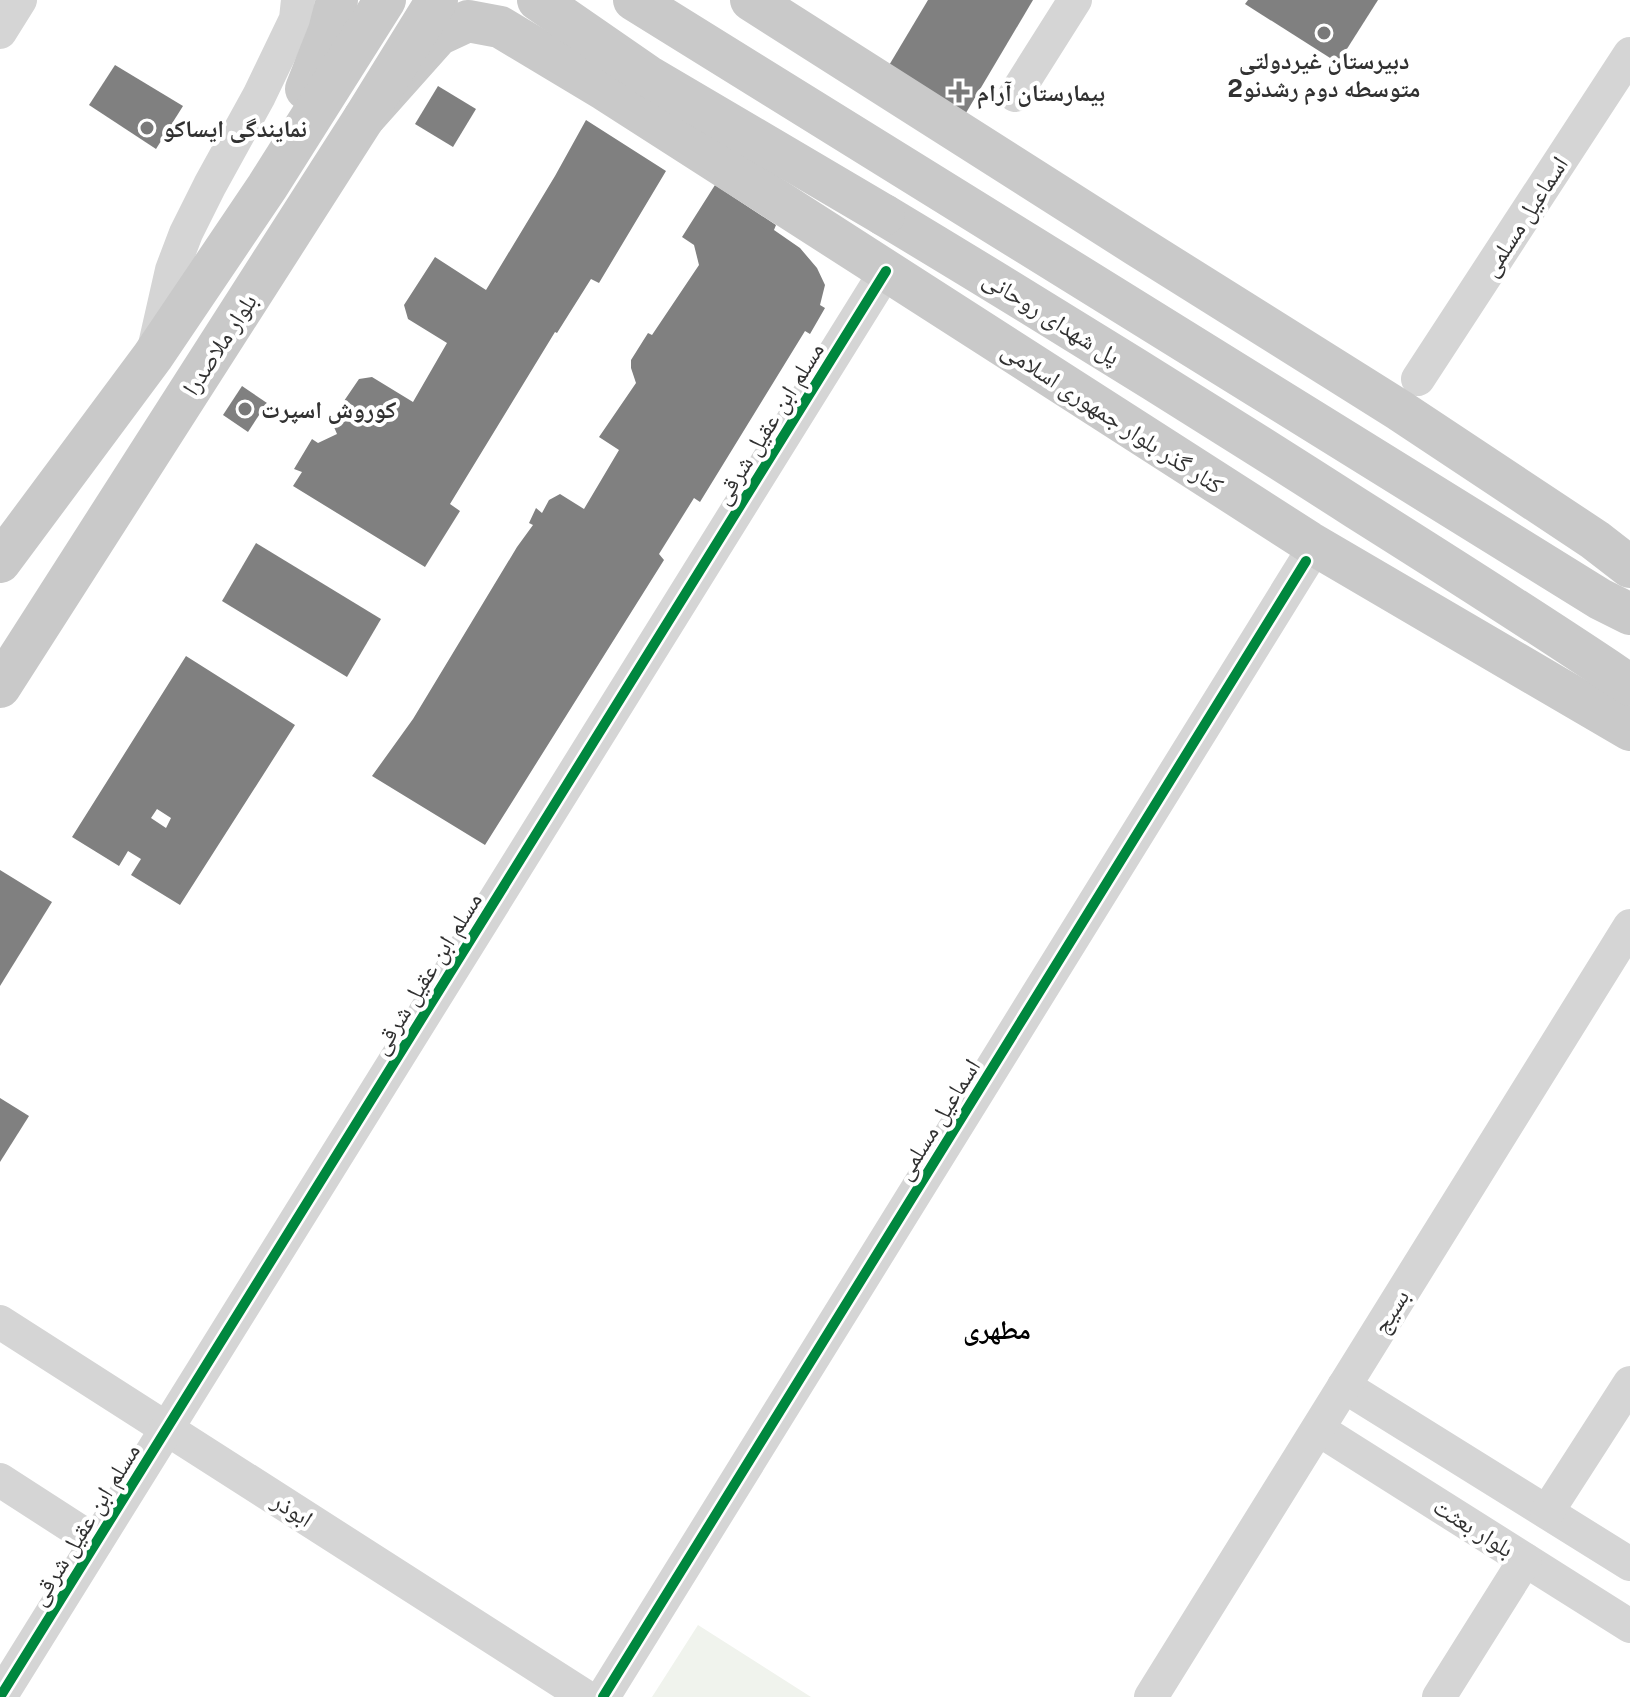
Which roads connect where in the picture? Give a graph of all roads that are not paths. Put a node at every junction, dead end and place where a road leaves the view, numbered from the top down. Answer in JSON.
{"nodes":[{"id":1,"x":20,"y":0,"type":"edge"},
{"id":2,"x":298,"y":0,"type":"edge"},
{"id":3,"x":337,"y":0,"type":"edge"},
{"id":4,"x":385,"y":0,"type":"edge"},
{"id":5,"x":437,"y":0,"type":"edge"},
{"id":6,"x":538,"y":0,"type":"edge"},
{"id":7,"x":579,"y":0,"type":"edge"},
{"id":8,"x":634,"y":0,"type":"edge"},
{"id":9,"x":751,"y":0,"type":"edge"},
{"id":10,"x":1075,"y":0,"type":"edge"},
{"id":11,"x":0,"y":32,"type":"edge"},
{"id":12,"x":1630,"y":54,"type":"edge"},
{"id":13,"x":605,"y":90,"type":"junction"},
{"id":14,"x":1015,"y":95,"type":"dead end"},
{"id":15,"x":364,"y":118,"type":"junction"},
{"id":16,"x":267,"y":187,"type":"junction"},
{"id":17,"x":886,"y":271,"type":"junction"},
{"id":18,"x":153,"y":356,"type":"junction"},
{"id":19,"x":1418,"y":379,"type":"dead end"},
{"id":20,"x":1306,"y":561,"type":"dead end"},
{"id":21,"x":0,"y":562,"type":"edge"},
{"id":22,"x":1630,"y":567,"type":"edge"},
{"id":23,"x":1615,"y":607,"type":"edge"},
{"id":24,"x":1630,"y":685,"type":"edge"},
{"id":25,"x":0,"y":687,"type":"edge"},
{"id":26,"x":1630,"y":730,"type":"edge"},
{"id":27,"x":1630,"y":926,"type":"edge"},
{"id":28,"x":0,"y":1322,"type":"edge"},
{"id":29,"x":1630,"y":1383,"type":"edge"},
{"id":30,"x":1344,"y":1386,"type":"junction"},
{"id":31,"x":167,"y":1429,"type":"junction"},
{"id":32,"x":1318,"y":1429,"type":"junction"},
{"id":33,"x":0,"y":1480,"type":"edge"},
{"id":34,"x":1547,"y":1512,"type":"junction"},
{"id":35,"x":96,"y":1542,"type":"junction"},
{"id":36,"x":1525,"y":1560,"type":"junction"},
{"id":37,"x":1630,"y":1564,"type":"edge"},
{"id":38,"x":1629,"y":1623,"type":"edge"},
{"id":39,"x":6,"y":1676,"type":"edge"},
{"id":40,"x":586,"y":1697,"type":"edge"},
{"id":41,"x":603,"y":1697,"type":"edge"},
{"id":42,"x":1151,"y":1697,"type":"edge"},
{"id":43,"x":1439,"y":1697,"type":"edge"}],
"edges":[{"from":1,"to":11,"type":"street"},
{"from":2,"to":18,"type":"street"},
{"from":3,"to":16,"type":"main road"},
{"from":4,"to":16,"type":"main road","name":"بلوار ملاصدرا"},
{"from":5,"to":15,"type":"main road","name":"بلوار ملاصدرا"},
{"from":6,"to":24,"type":"main road","name":"پل شهدای روحانی","bridge":true},
{"from":7,"to":13,"type":"main road"},
{"from":8,"to":23,"type":"main road","name":"پل شهدای روحانی"},
{"from":9,"to":22,"type":"main road"},
{"from":10,"to":14,"type":"street"},
{"from":12,"to":19,"type":"street","name":"اسماعیل مسلمی"},
{"from":13,"to":15,"type":"main road"},
{"from":13,"to":17,"type":"main road","name":"کنار گذر بلوار جمهوری اسلامی"},
{"from":15,"to":25,"type":"main road","name":"بلوار ملاصدرا"},
{"from":16,"to":18,"type":"main road","name":"بلوار ملاصدرا"},
{"from":17,"to":26,"type":"main road","name":"کنار گذر بلوار جمهوری اسلامی"},
{"from":17,"to":31,"type":"street","name":"مسلم ابن عقیل شرقی"},
{"from":18,"to":21,"type":"main road","name":"بلوار ملاصدرا"},
{"from":20,"to":41,"type":"street","name":"اسماعیل مسلمی"},
{"from":27,"to":30,"type":"street","name":"بسیج"},
{"from":28,"to":31,"type":"street","name":"ابوذر"},
{"from":29,"to":34,"type":"street"},
{"from":30,"to":32,"type":"street","name":"بسیج"},
{"from":30,"to":34,"type":"street"},
{"from":31,"to":35,"type":"street","name":"مسلم ابن عقیل شرقی"},
{"from":31,"to":40,"type":"street","name":"ابوذر"},
{"from":32,"to":36,"type":"street","name":"بلوار بعثت"},
{"from":32,"to":42,"type":"street","name":"بسیج"},
{"from":33,"to":35,"type":"street"},
{"from":34,"to":37,"type":"street"},
{"from":35,"to":39,"type":"street","name":"مسلم ابن عقیل شرقی"},
{"from":36,"to":38,"type":"street","name":"بلوار بعثت"},
{"from":36,"to":43,"type":"street"}]}
